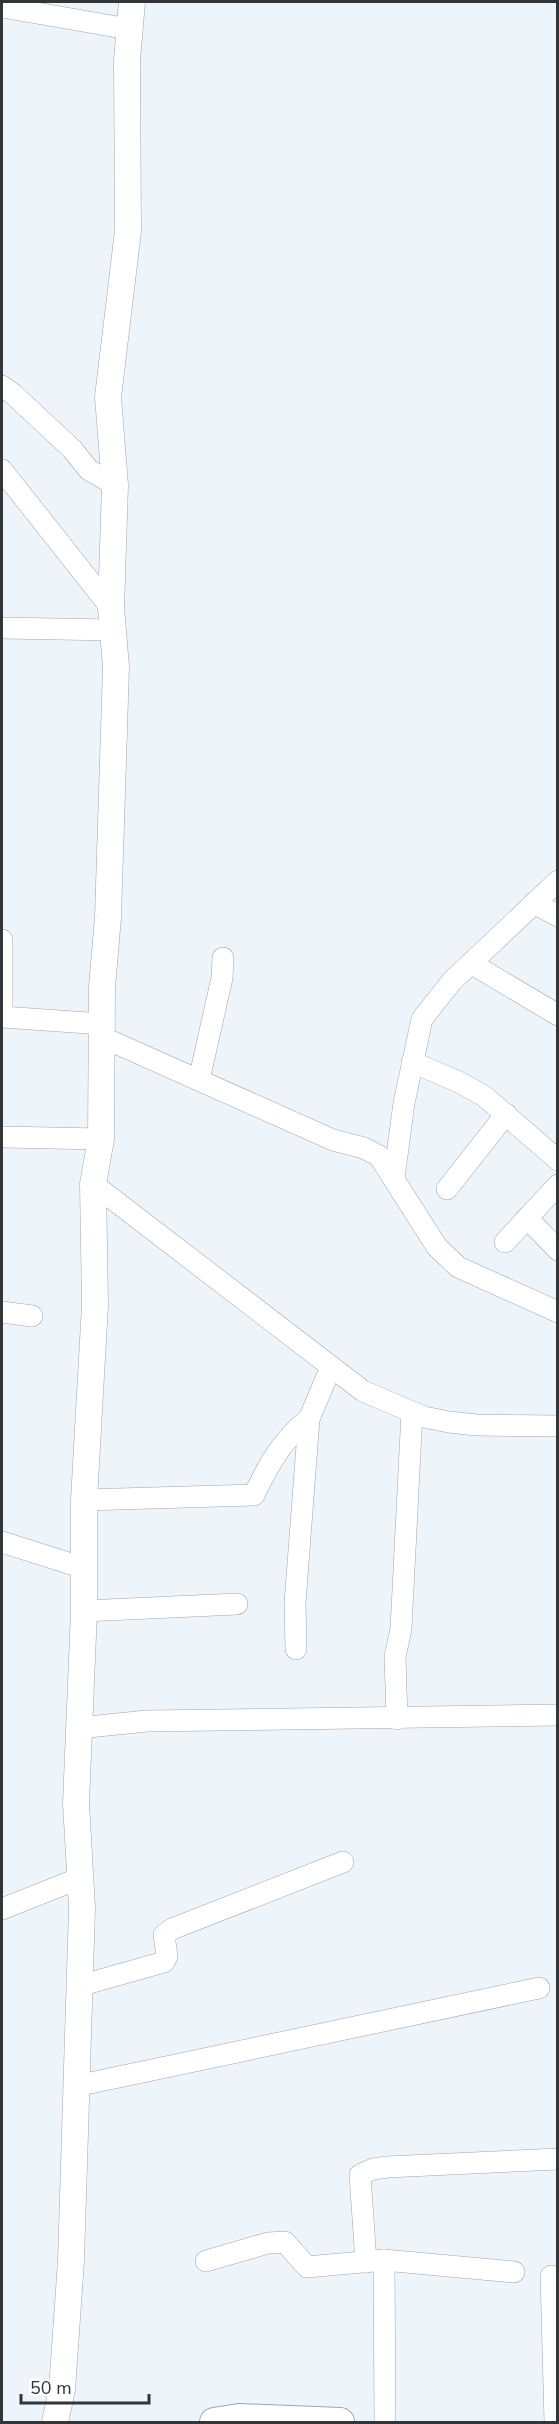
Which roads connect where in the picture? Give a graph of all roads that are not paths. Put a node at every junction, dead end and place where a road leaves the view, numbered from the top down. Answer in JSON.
{"nodes":[{"id":1,"x":132,"y":2,"type":"edge"},
{"id":2,"x":2,"y":7,"type":"edge"},
{"id":3,"x":129,"y":29,"type":"junction"},
{"id":4,"x":2,"y":386,"type":"edge"},
{"id":5,"x":2,"y":470,"type":"edge"},
{"id":6,"x":115,"y":485,"type":"junction"},
{"id":7,"x":112,"y":619,"type":"junction"},
{"id":8,"x":2,"y":628,"type":"edge"},
{"id":9,"x":558,"y":881,"type":"edge"},
{"id":10,"x":534,"y":903,"type":"junction"},
{"id":11,"x":558,"y":916,"type":"edge"},
{"id":12,"x":2,"y":950,"type":"edge"},
{"id":13,"x":223,"y":958,"type":"dead end"},
{"id":14,"x":472,"y":964,"type":"junction"},
{"id":15,"x":558,"y":1015,"type":"edge"},
{"id":16,"x":102,"y":1031,"type":"junction"},
{"id":17,"x":412,"y":1062,"type":"junction"},
{"id":18,"x":199,"y":1080,"type":"junction"},
{"id":19,"x":506,"y":1114,"type":"junction"},
{"id":20,"x":2,"y":1137,"type":"edge"},
{"id":21,"x":101,"y":1139,"type":"junction"},
{"id":22,"x":558,"y":1160,"type":"edge"},
{"id":23,"x":394,"y":1178,"type":"junction"},
{"id":24,"x":93,"y":1184,"type":"junction"},
{"id":25,"x":558,"y":1185,"type":"edge"},
{"id":26,"x":447,"y":1189,"type":"dead end"},
{"id":27,"x":527,"y":1218,"type":"junction"},
{"id":28,"x":505,"y":1242,"type":"dead end"},
{"id":29,"x":558,"y":1250,"type":"edge"},
{"id":30,"x":2,"y":1312,"type":"edge"},
{"id":31,"x":558,"y":1312,"type":"edge"},
{"id":32,"x":32,"y":1316,"type":"dead end"},
{"id":33,"x":331,"y":1367,"type":"junction"},
{"id":34,"x":412,"y":1412,"type":"junction"},
{"id":35,"x":309,"y":1419,"type":"junction"},
{"id":36,"x":558,"y":1426,"type":"edge"},
{"id":37,"x":84,"y":1500,"type":"junction"},
{"id":38,"x":2,"y":1542,"type":"edge"},
{"id":39,"x":84,"y":1568,"type":"junction"},
{"id":40,"x":237,"y":1604,"type":"dead end"},
{"id":41,"x":84,"y":1611,"type":"junction"},
{"id":42,"x":296,"y":1649,"type":"dead end"},
{"id":43,"x":558,"y":1715,"type":"edge"},
{"id":44,"x":397,"y":1719,"type":"junction"},
{"id":45,"x":78,"y":1728,"type":"junction"},
{"id":46,"x":343,"y":1862,"type":"dead end"},
{"id":47,"x":80,"y":1878,"type":"junction"},
{"id":48,"x":2,"y":1909,"type":"edge"},
{"id":49,"x":79,"y":1986,"type":"junction"},
{"id":50,"x":540,"y":1988,"type":"dead end"},
{"id":51,"x":76,"y":2086,"type":"junction"},
{"id":52,"x":558,"y":2159,"type":"edge"},
{"id":53,"x":206,"y":2261,"type":"dead end"},
{"id":54,"x":375,"y":2261,"type":"junction"},
{"id":55,"x":514,"y":2272,"type":"dead end"},
{"id":56,"x":551,"y":2276,"type":"dead end"},
{"id":57,"x":55,"y":2422,"type":"edge"},
{"id":58,"x":214,"y":2422,"type":"edge"},
{"id":59,"x":340,"y":2422,"type":"edge"},
{"id":60,"x":385,"y":2422,"type":"edge"},
{"id":61,"x":555,"y":2422,"type":"edge"}],
"edges":[{"from":1,"to":3,"type":"street"},
{"from":2,"to":3,"type":"street"},
{"from":3,"to":6,"type":"street"},
{"from":4,"to":6,"type":"street"},
{"from":5,"to":7,"type":"street"},
{"from":6,"to":7,"type":"street"},
{"from":7,"to":8,"type":"street"},
{"from":7,"to":16,"type":"street"},
{"from":9,"to":10,"type":"street"},
{"from":10,"to":11,"type":"street"},
{"from":10,"to":14,"type":"street"},
{"from":12,"to":16,"type":"street"},
{"from":13,"to":18,"type":"street"},
{"from":14,"to":15,"type":"street"},
{"from":14,"to":17,"type":"street"},
{"from":16,"to":18,"type":"street"},
{"from":16,"to":21,"type":"street"},
{"from":17,"to":19,"type":"street"},
{"from":17,"to":23,"type":"street"},
{"from":18,"to":23,"type":"street"},
{"from":19,"to":22,"type":"street"},
{"from":19,"to":26,"type":"street"},
{"from":20,"to":21,"type":"street"},
{"from":21,"to":24,"type":"street"},
{"from":23,"to":31,"type":"street"},
{"from":24,"to":33,"type":"street"},
{"from":24,"to":37,"type":"street"},
{"from":25,"to":27,"type":"street"},
{"from":27,"to":28,"type":"street"},
{"from":27,"to":29,"type":"street"},
{"from":30,"to":32,"type":"street"},
{"from":33,"to":34,"type":"street"},
{"from":33,"to":35,"type":"street"},
{"from":34,"to":36,"type":"street"},
{"from":34,"to":44,"type":"street"},
{"from":35,"to":37,"type":"street"},
{"from":35,"to":42,"type":"street"},
{"from":37,"to":39,"type":"street"},
{"from":38,"to":39,"type":"street"},
{"from":39,"to":41,"type":"street"},
{"from":40,"to":41,"type":"street"},
{"from":41,"to":45,"type":"street"},
{"from":43,"to":44,"type":"street"},
{"from":44,"to":45,"type":"street"},
{"from":45,"to":47,"type":"street"},
{"from":46,"to":49,"type":"street"},
{"from":47,"to":48,"type":"street"},
{"from":47,"to":49,"type":"street"},
{"from":49,"to":51,"type":"street"},
{"from":50,"to":51,"type":"street"},
{"from":51,"to":57,"type":"street"},
{"from":52,"to":54,"type":"street"},
{"from":53,"to":54,"type":"street"},
{"from":54,"to":55,"type":"street"},
{"from":54,"to":60,"type":"street"},
{"from":56,"to":61,"type":"street"},
{"from":58,"to":59,"type":"main road"}]}
